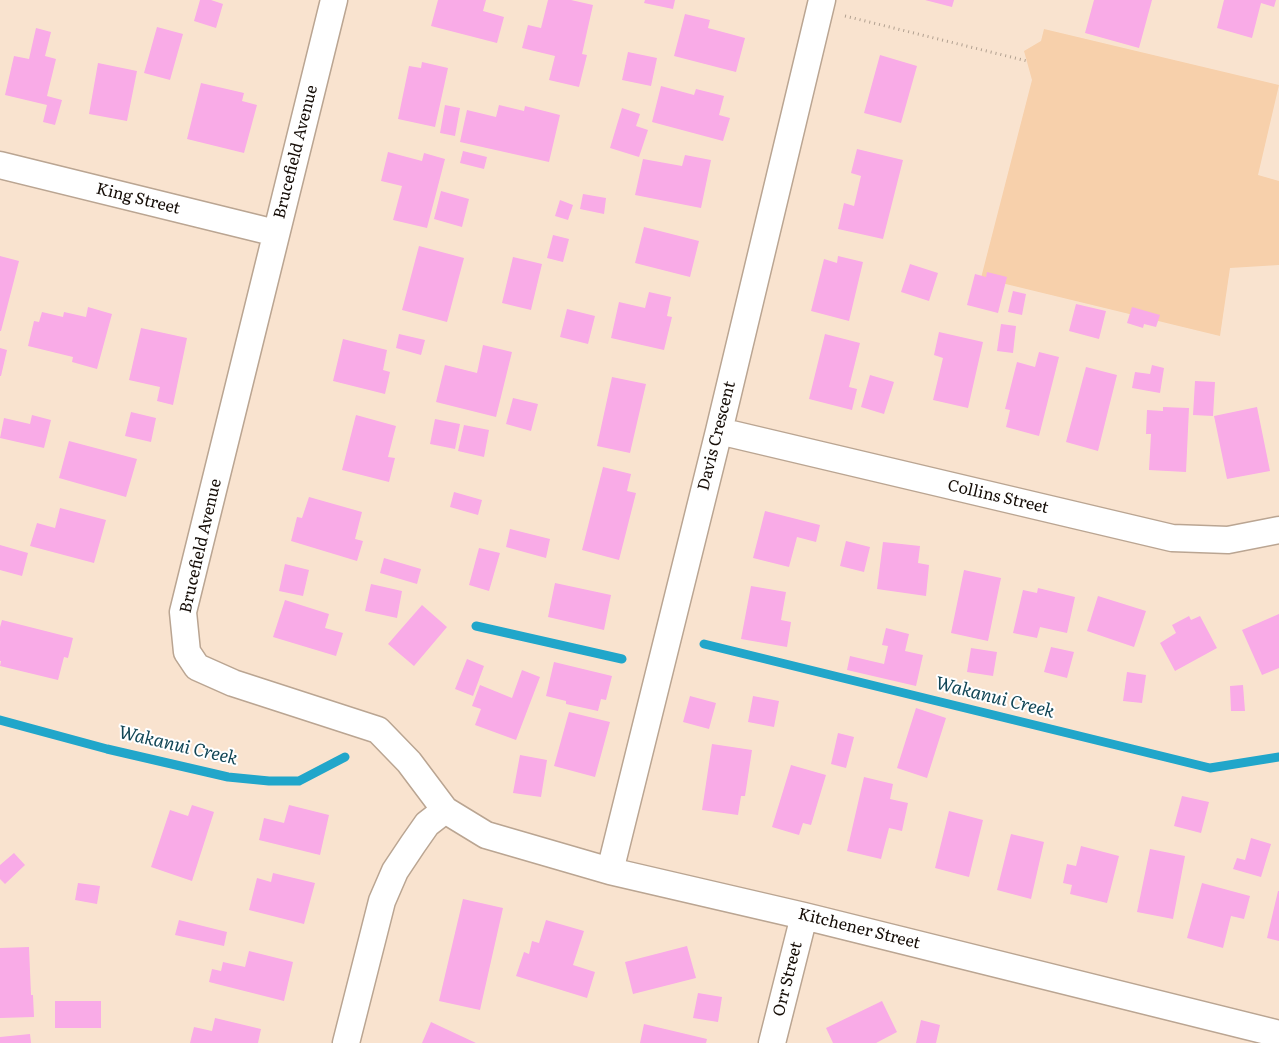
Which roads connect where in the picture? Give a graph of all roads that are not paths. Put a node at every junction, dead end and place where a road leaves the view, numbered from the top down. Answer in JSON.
{"nodes":[{"id":1,"x":334,"y":0,"type":"edge"},
{"id":2,"x":821,"y":5,"type":"edge"},
{"id":3,"x":0,"y":165,"type":"edge"},
{"id":4,"x":276,"y":233,"type":"junction"},
{"id":5,"x":719,"y":431,"type":"junction"},
{"id":6,"x":1279,"y":530,"type":"edge"},
{"id":7,"x":445,"y":810,"type":"junction"},
{"id":8,"x":610,"y":871,"type":"junction"},
{"id":9,"x":804,"y":916,"type":"junction"},
{"id":10,"x":1279,"y":1034,"type":"edge"},
{"id":11,"x":346,"y":1043,"type":"edge"},
{"id":12,"x":772,"y":1043,"type":"edge"}],
"edges":[{"from":1,"to":4,"type":"street","name":"Brucefield Avenue"},
{"from":2,"to":5,"type":"street","name":"Davis Crescent"},
{"from":3,"to":4,"type":"street","name":"King Street"},
{"from":4,"to":7,"type":"street","name":"Brucefield Avenue"},
{"from":5,"to":6,"type":"street","name":"Collins Street"},
{"from":5,"to":8,"type":"street","name":"Davis Crescent"},
{"from":7,"to":8,"type":"street","name":"Kitchener Street"},
{"from":7,"to":11,"type":"street"},
{"from":8,"to":9,"type":"street","name":"Kitchener Street"},
{"from":9,"to":10,"type":"street","name":"Kitchener Street"},
{"from":9,"to":12,"type":"street","name":"Orr Street"}]}
